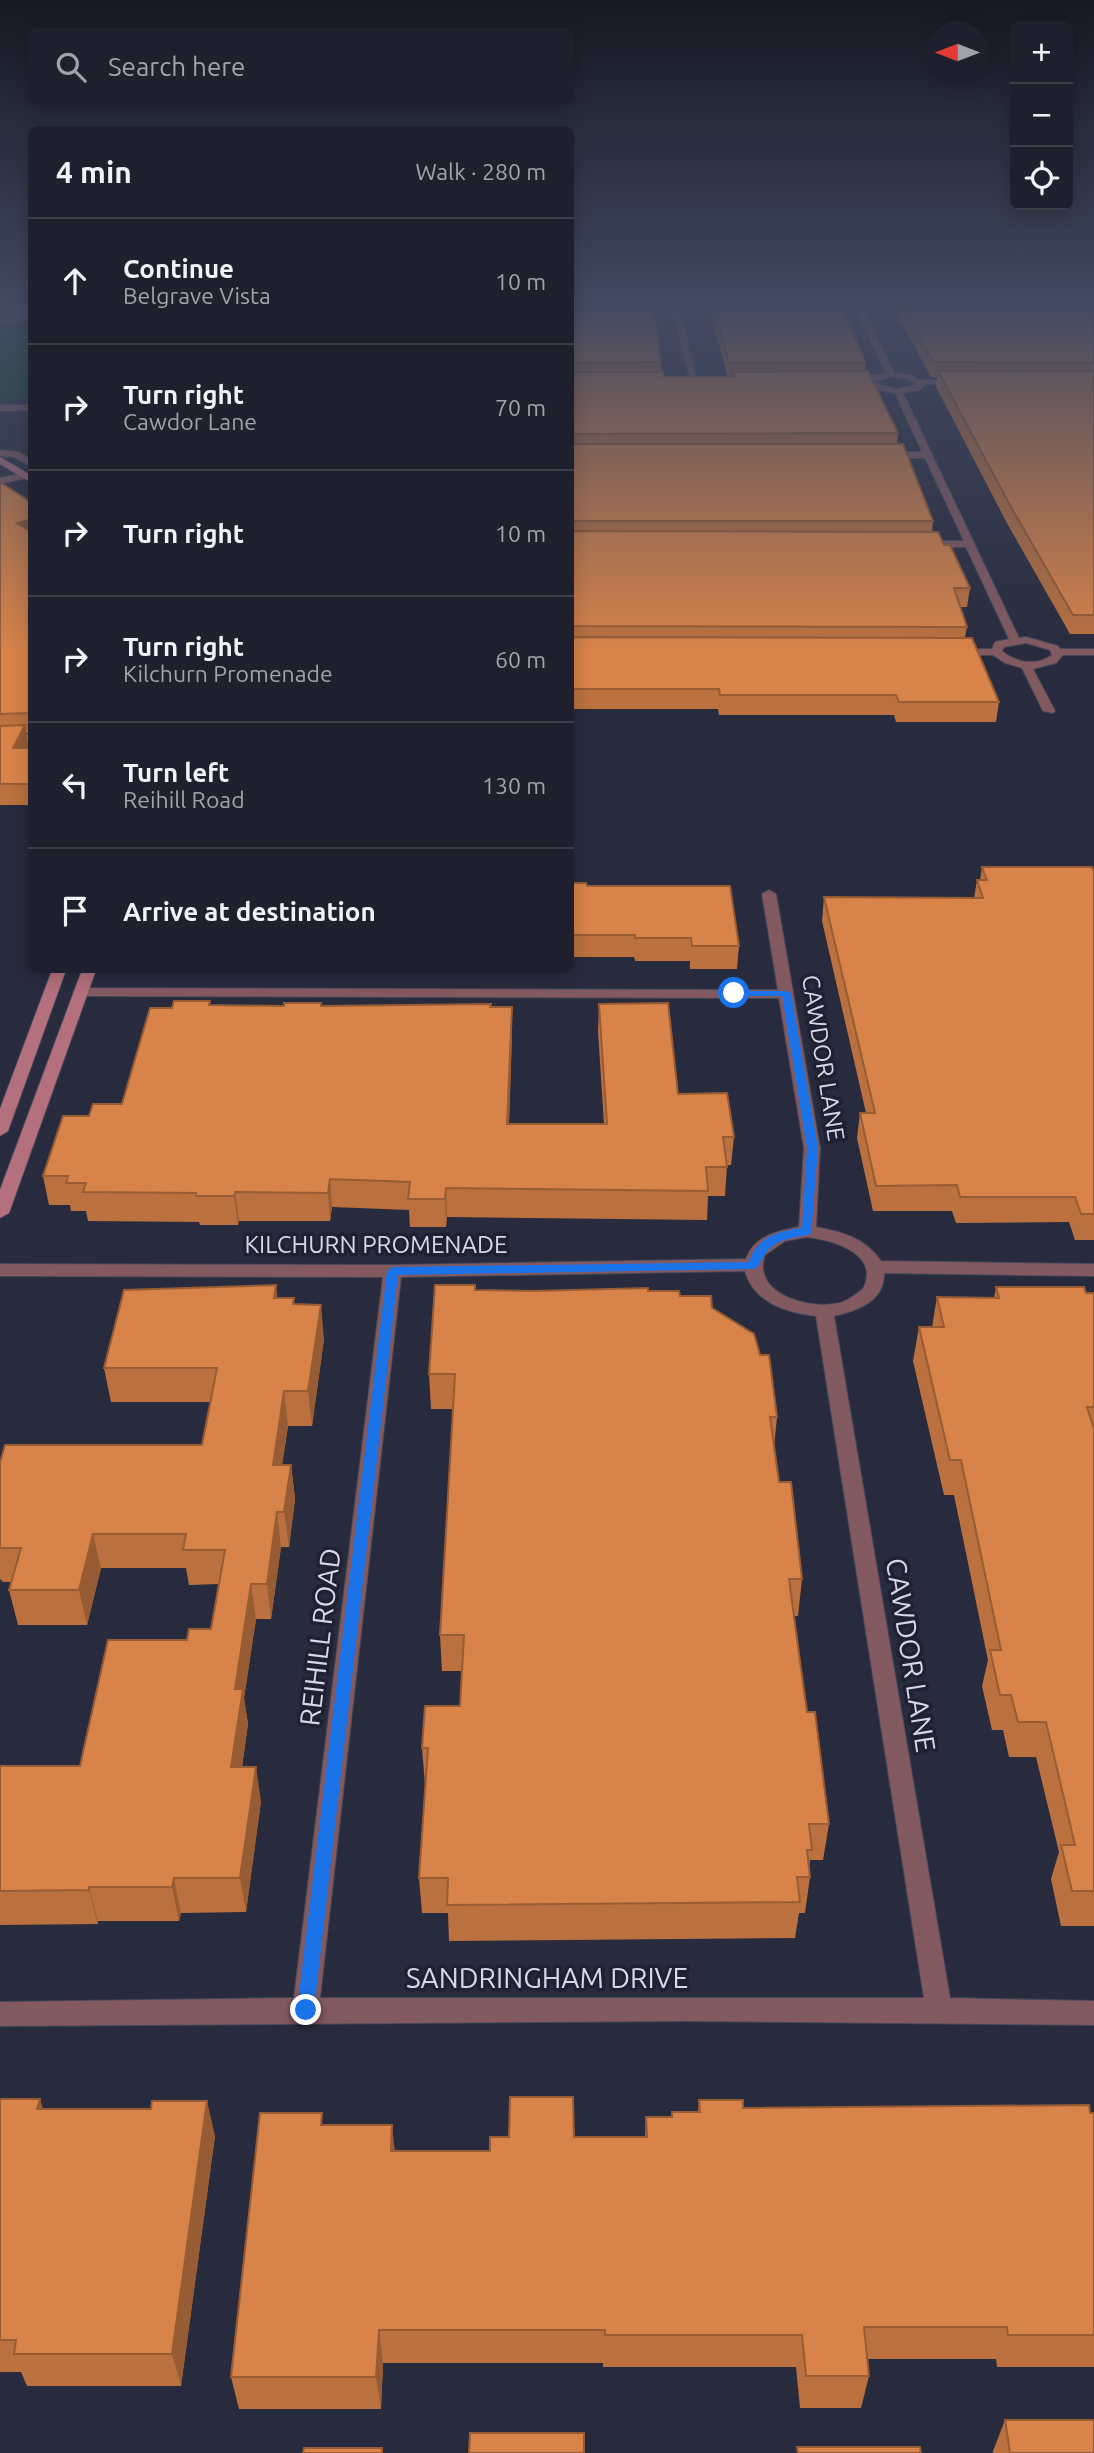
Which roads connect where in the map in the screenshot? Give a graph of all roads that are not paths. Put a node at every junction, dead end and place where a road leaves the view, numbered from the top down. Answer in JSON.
{"nodes":[{"id":1,"x":914,"y":423,"type":"edge"},
{"id":2,"x":0,"y":453,"type":"edge"},
{"id":3,"x":874,"y":455,"type":"edge"},
{"id":4,"x":929,"y":455,"type":"junction"},
{"id":5,"x":0,"y":460,"type":"edge"},
{"id":6,"x":28,"y":462,"type":"edge"},
{"id":7,"x":3,"y":478,"type":"edge"},
{"id":8,"x":27,"y":482,"type":"edge"},
{"id":9,"x":902,"y":544,"type":"edge"},
{"id":10,"x":971,"y":544,"type":"junction"},
{"id":11,"x":1015,"y":640,"type":"junction"},
{"id":12,"x":939,"y":652,"type":"edge"},
{"id":13,"x":996,"y":652,"type":"junction"},
{"id":14,"x":1058,"y":652,"type":"junction"},
{"id":15,"x":1094,"y":652,"type":"edge"},
{"id":16,"x":1026,"y":664,"type":"junction"},
{"id":17,"x":1049,"y":712,"type":"dead end"},
{"id":18,"x":7,"y":740,"type":"edge"},
{"id":19,"x":28,"y":740,"type":"edge"},
{"id":20,"x":769,"y":894,"type":"dead end"},
{"id":21,"x":59,"y":973,"type":"edge"},
{"id":22,"x":88,"y":973,"type":"edge"},
{"id":23,"x":80,"y":992,"type":"junction"},
{"id":24,"x":786,"y":993,"type":"junction"},
{"id":25,"x":0,"y":1131,"type":"edge"},
{"id":26,"x":0,"y":1213,"type":"edge"},
{"id":27,"x":807,"y":1231,"type":"junction"},
{"id":28,"x":753,"y":1265,"type":"junction"},
{"id":29,"x":875,"y":1267,"type":"junction"},
{"id":30,"x":0,"y":1270,"type":"edge"},
{"id":31,"x":1094,"y":1270,"type":"edge"},
{"id":32,"x":393,"y":1271,"type":"junction"},
{"id":33,"x":824,"y":1311,"type":"junction"},
{"id":34,"x":306,"y":2010,"type":"junction"},
{"id":35,"x":939,"y":2010,"type":"junction"},
{"id":36,"x":1094,"y":2013,"type":"edge"},
{"id":37,"x":0,"y":2014,"type":"edge"}],
"edges":[{"from":1,"to":4,"type":"street"},
{"from":2,"to":6,"type":"street"},
{"from":3,"to":4,"type":"street"},
{"from":4,"to":10,"type":"street"},
{"from":5,"to":8,"type":"main road"},
{"from":7,"to":8,"type":"main road"},
{"from":9,"to":10,"type":"street"},
{"from":10,"to":11,"type":"street"},
{"from":11,"to":13,"type":"street"},
{"from":11,"to":14,"type":"street"},
{"from":12,"to":13,"type":"street"},
{"from":13,"to":16,"type":"street"},
{"from":14,"to":15,"type":"street"},
{"from":14,"to":16,"type":"street"},
{"from":16,"to":17,"type":"street"},
{"from":18,"to":19,"type":"main road"},
{"from":20,"to":24,"type":"street","name":"CAWDOR LANE"},
{"from":21,"to":25,"type":"main road"},
{"from":22,"to":23,"type":"main road"},
{"from":23,"to":24,"type":"street"},
{"from":23,"to":26,"type":"main road"},
{"from":24,"to":27,"type":"street","name":"CAWDOR LANE"},
{"from":27,"to":28,"type":"street"},
{"from":27,"to":29,"type":"street"},
{"from":28,"to":32,"type":"street","name":"KILCHURN PROMENADE"},
{"from":28,"to":33,"type":"street"},
{"from":29,"to":31,"type":"street"},
{"from":29,"to":33,"type":"street"},
{"from":30,"to":32,"type":"street","name":"KILCHURN PROMENADE"},
{"from":32,"to":34,"type":"street","name":"REIHILL ROAD"},
{"from":33,"to":35,"type":"street","name":"CAWDOR LANE"},
{"from":34,"to":35,"type":"street","name":"SANDRINGHAM DRIVE"},
{"from":34,"to":37,"type":"street","name":"SANDRINGHAM DRIVE"},
{"from":35,"to":36,"type":"street","name":"SANDRINGHAM DRIVE"}]}
